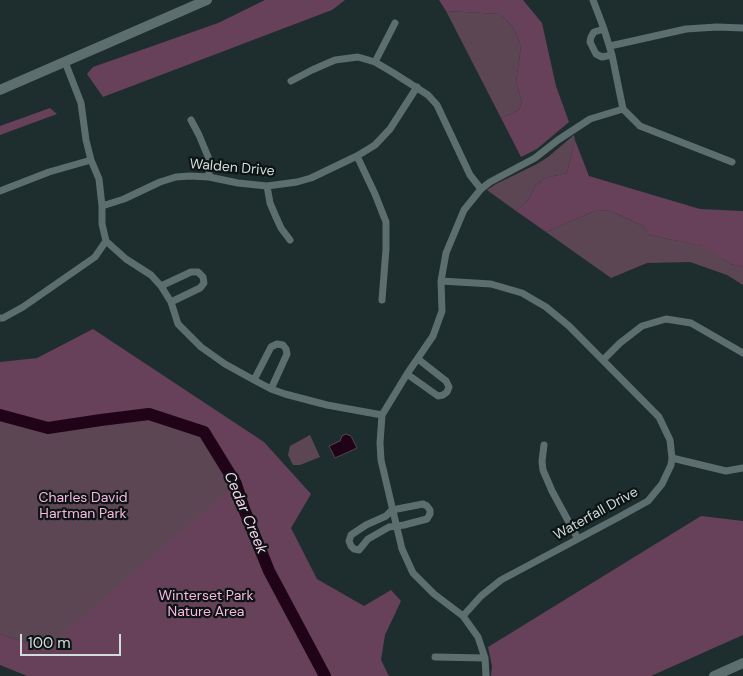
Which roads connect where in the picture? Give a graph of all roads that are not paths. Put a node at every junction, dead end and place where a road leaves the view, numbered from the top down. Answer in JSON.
{"nodes":[{"id":1,"x":207,"y":0,"type":"edge"},
{"id":2,"x":593,"y":0,"type":"edge"},
{"id":3,"x":395,"y":23,"type":"dead end"},
{"id":4,"x":743,"y":28,"type":"edge"},
{"id":5,"x":604,"y":29,"type":"junction"},
{"id":6,"x":610,"y":46,"type":"junction"},
{"id":7,"x":612,"y":55,"type":"junction"},
{"id":8,"x":65,"y":62,"type":"junction"},
{"id":9,"x":375,"y":62,"type":"junction"},
{"id":10,"x":291,"y":81,"type":"dead end"},
{"id":11,"x":417,"y":87,"type":"junction"},
{"id":12,"x":0,"y":90,"type":"edge"},
{"id":13,"x":623,"y":109,"type":"junction"},
{"id":14,"x":191,"y":120,"type":"dead end"},
{"id":15,"x":356,"y":156,"type":"junction"},
{"id":16,"x":91,"y":160,"type":"junction"},
{"id":17,"x":732,"y":162,"type":"dead end"},
{"id":18,"x":209,"y":177,"type":"junction"},
{"id":19,"x":267,"y":186,"type":"junction"},
{"id":20,"x":481,"y":189,"type":"junction"},
{"id":21,"x":0,"y":191,"type":"edge"},
{"id":22,"x":102,"y":206,"type":"junction"},
{"id":23,"x":290,"y":240,"type":"dead end"},
{"id":24,"x":106,"y":241,"type":"junction"},
{"id":25,"x":441,"y":281,"type":"junction"},
{"id":26,"x":162,"y":286,"type":"junction"},
{"id":27,"x":382,"y":300,"type":"dead end"},
{"id":28,"x":170,"y":302,"type":"junction"},
{"id":29,"x":0,"y":318,"type":"edge"},
{"id":30,"x":743,"y":353,"type":"edge"},
{"id":31,"x":418,"y":359,"type":"junction"},
{"id":32,"x":603,"y":360,"type":"junction"},
{"id":33,"x":407,"y":374,"type":"junction"},
{"id":34,"x":254,"y":380,"type":"junction"},
{"id":35,"x":271,"y":389,"type":"junction"},
{"id":36,"x":382,"y":415,"type":"junction"},
{"id":37,"x":544,"y":445,"type":"dead end"},
{"id":38,"x":672,"y":458,"type":"junction"},
{"id":39,"x":743,"y":468,"type":"edge"},
{"id":40,"x":392,"y":510,"type":"junction"},
{"id":41,"x":397,"y":527,"type":"junction"},
{"id":42,"x":578,"y":539,"type":"junction"},
{"id":43,"x":463,"y":616,"type":"junction"},
{"id":44,"x":435,"y":657,"type":"dead end"},
{"id":45,"x":485,"y":658,"type":"junction"},
{"id":46,"x":743,"y":663,"type":"edge"},
{"id":47,"x":486,"y":676,"type":"edge"},
{"id":48,"x":714,"y":676,"type":"edge"}],
"edges":[{"from":1,"to":8,"type":"street"},
{"from":2,"to":5,"type":"street"},
{"from":3,"to":9,"type":"street"},
{"from":4,"to":6,"type":"street"},
{"from":5,"to":6,"type":"street"},
{"from":5,"to":7,"type":"street"},
{"from":6,"to":7,"type":"street"},
{"from":7,"to":13,"type":"street"},
{"from":8,"to":12,"type":"street"},
{"from":8,"to":16,"type":"street"},
{"from":9,"to":10,"type":"street"},
{"from":9,"to":11,"type":"street"},
{"from":11,"to":15,"type":"street","name":"Walden Drive"},
{"from":11,"to":20,"type":"street"},
{"from":13,"to":17,"type":"street"},
{"from":13,"to":20,"type":"street"},
{"from":14,"to":18,"type":"street"},
{"from":15,"to":19,"type":"street","name":"Walden Drive"},
{"from":15,"to":27,"type":"street"},
{"from":16,"to":21,"type":"street"},
{"from":16,"to":22,"type":"street"},
{"from":18,"to":19,"type":"street","name":"Walden Drive"},
{"from":18,"to":22,"type":"street","name":"Walden Drive"},
{"from":19,"to":23,"type":"street"},
{"from":20,"to":25,"type":"street"},
{"from":22,"to":24,"type":"street"},
{"from":24,"to":26,"type":"street"},
{"from":24,"to":29,"type":"street"},
{"from":25,"to":31,"type":"street"},
{"from":25,"to":32,"type":"street"},
{"from":26,"to":28,"type":"street"},
{"from":26,"to":28,"type":"street"},
{"from":28,"to":34,"type":"street"},
{"from":30,"to":32,"type":"street"},
{"from":31,"to":33,"type":"street"},
{"from":31,"to":33,"type":"street"},
{"from":32,"to":38,"type":"street"},
{"from":33,"to":36,"type":"street"},
{"from":34,"to":35,"type":"street"},
{"from":34,"to":35,"type":"street"},
{"from":35,"to":36,"type":"street"},
{"from":36,"to":40,"type":"street"},
{"from":37,"to":42,"type":"street"},
{"from":38,"to":39,"type":"street"},
{"from":38,"to":42,"type":"street","name":"Waterfall Drive"},
{"from":40,"to":41,"type":"street"},
{"from":40,"to":41,"type":"street"},
{"from":40,"to":41,"type":"street"},
{"from":41,"to":43,"type":"street"},
{"from":42,"to":43,"type":"street","name":"Waterfall Drive"},
{"from":43,"to":45,"type":"street"},
{"from":44,"to":45,"type":"street"},
{"from":45,"to":47,"type":"street"},
{"from":46,"to":48,"type":"street"}]}
